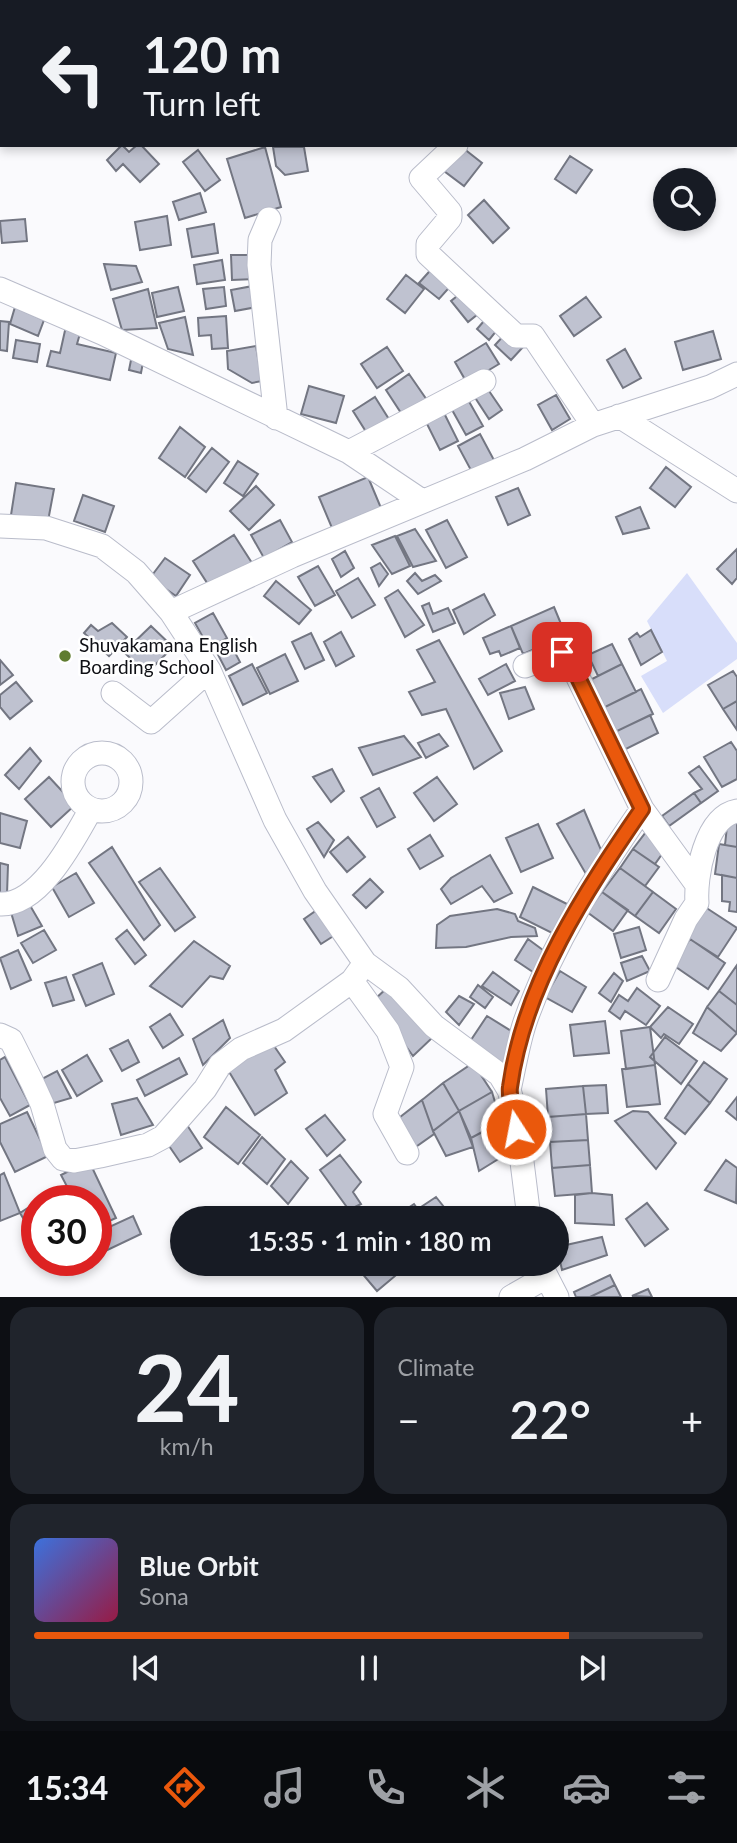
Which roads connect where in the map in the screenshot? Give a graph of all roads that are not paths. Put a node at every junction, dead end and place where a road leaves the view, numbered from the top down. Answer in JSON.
{"nodes":[{"id":1,"x":454,"y":147,"type":"edge"},
{"id":2,"x":269,"y":219,"type":"dead end"},
{"id":3,"x":0,"y":289,"type":"edge"},
{"id":4,"x":737,"y":374,"type":"edge"},
{"id":5,"x":484,"y":381,"type":"dead end"},
{"id":6,"x":619,"y":416,"type":"junction"},
{"id":7,"x":276,"y":418,"type":"junction"},
{"id":8,"x":593,"y":425,"type":"junction"},
{"id":9,"x":349,"y":452,"type":"junction"},
{"id":10,"x":737,"y":491,"type":"edge"},
{"id":11,"x":422,"y":501,"type":"junction"},
{"id":12,"x":0,"y":526,"type":"edge"},
{"id":13,"x":171,"y":611,"type":"junction"},
{"id":14,"x":525,"y":666,"type":"dead end"},
{"id":15,"x":209,"y":670,"type":"junction"},
{"id":16,"x":113,"y":693,"type":"dead end"},
{"id":17,"x":91,"y":809,"type":"dead end"},
{"id":18,"x":642,"y":809,"type":"junction"},
{"id":19,"x":737,"y":811,"type":"edge"},
{"id":20,"x":695,"y":882,"type":"junction"},
{"id":21,"x":0,"y":904,"type":"edge"},
{"id":22,"x":358,"y":972,"type":"junction"},
{"id":23,"x":658,"y":980,"type":"dead end"},
{"id":24,"x":0,"y":1035,"type":"edge"},
{"id":25,"x":509,"y":1090,"type":"junction"},
{"id":26,"x":407,"y":1153,"type":"dead end"},
{"id":27,"x":528,"y":1206,"type":"edge"},
{"id":28,"x":548,"y":1279,"type":"edge"},
{"id":29,"x":512,"y":1297,"type":"edge"}],
"edges":[{"from":1,"to":8,"type":"street"},
{"from":2,"to":7,"type":"street"},
{"from":3,"to":7,"type":"street"},
{"from":4,"to":6,"type":"street"},
{"from":5,"to":9,"type":"street"},
{"from":6,"to":8,"type":"street"},
{"from":6,"to":10,"type":"street"},
{"from":7,"to":9,"type":"street"},
{"from":8,"to":11,"type":"street"},
{"from":9,"to":11,"type":"street"},
{"from":11,"to":13,"type":"street"},
{"from":12,"to":13,"type":"street"},
{"from":13,"to":15,"type":"street"},
{"from":14,"to":18,"type":"street"},
{"from":15,"to":16,"type":"street"},
{"from":15,"to":22,"type":"street"},
{"from":17,"to":21,"type":"street"},
{"from":18,"to":20,"type":"street"},
{"from":18,"to":25,"type":"street"},
{"from":19,"to":20,"type":"street"},
{"from":20,"to":23,"type":"street"},
{"from":22,"to":24,"type":"street"},
{"from":22,"to":25,"type":"street"},
{"from":22,"to":26,"type":"street"},
{"from":25,"to":27,"type":"street"},
{"from":28,"to":29,"type":"street"}]}
